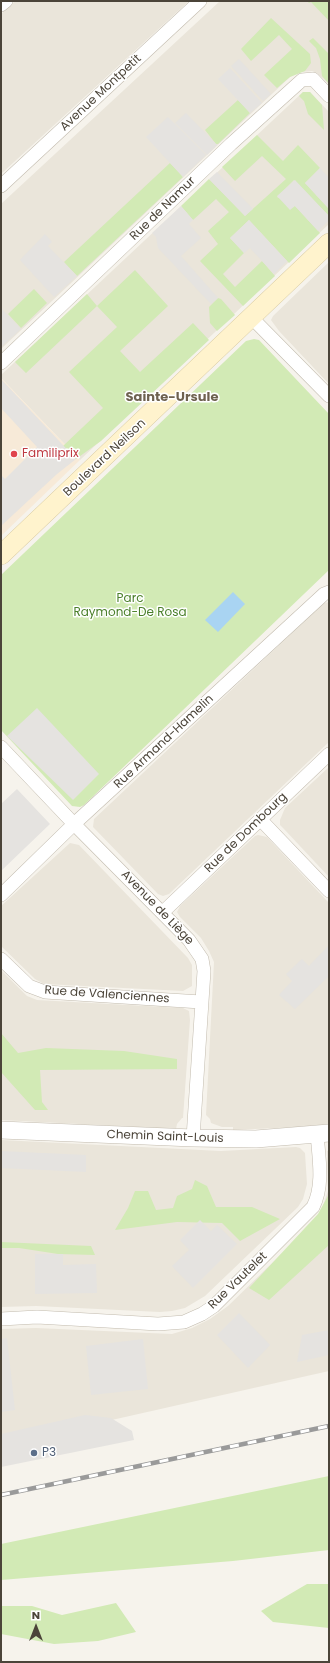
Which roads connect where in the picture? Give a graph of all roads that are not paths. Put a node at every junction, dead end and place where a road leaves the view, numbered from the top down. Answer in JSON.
{"nodes":[{"id":1,"x":6,"y":1,"type":"edge"},
{"id":2,"x":200,"y":1,"type":"edge"},
{"id":3,"x":1,"y":5,"type":"edge"},
{"id":4,"x":329,"y":96,"type":"edge"},
{"id":5,"x":1,"y":186,"type":"edge"},
{"id":6,"x":329,"y":243,"type":"edge"},
{"id":7,"x":251,"y":317,"type":"junction"},
{"id":8,"x":1,"y":363,"type":"edge"},
{"id":9,"x":329,"y":396,"type":"edge"},
{"id":10,"x":1,"y":555,"type":"edge"},
{"id":11,"x":329,"y":592,"type":"edge"},
{"id":12,"x":1,"y":747,"type":"edge"},
{"id":13,"x":329,"y":754,"type":"edge"},
{"id":14,"x":260,"y":819,"type":"junction"},
{"id":15,"x":74,"y":824,"type":"junction"},
{"id":16,"x":329,"y":891,"type":"edge"},
{"id":17,"x":1,"y":895,"type":"edge"},
{"id":18,"x":163,"y":912,"type":"junction"},
{"id":19,"x":1,"y":959,"type":"edge"},
{"id":20,"x":201,"y":1002,"type":"junction"},
{"id":21,"x":1,"y":1130,"type":"edge"},
{"id":22,"x":323,"y":1134,"type":"edge"},
{"id":23,"x":193,"y":1138,"type":"junction"},
{"id":24,"x":1,"y":1319,"type":"edge"}],
"edges":[{"from":1,"to":3,"type":"street"},
{"from":2,"to":5,"type":"street","name":"Avenue Montpetit"},
{"from":4,"to":8,"type":"street","name":"Rue de Namur"},
{"from":6,"to":7,"type":"main road","name":"Boulevard Neilson"},
{"from":7,"to":9,"type":"street"},
{"from":7,"to":10,"type":"main road","name":"Boulevard Neilson"},
{"from":11,"to":15,"type":"street","name":"Rue Armand-Hamelin"},
{"from":12,"to":15,"type":"street","name":"Avenue de Liège"},
{"from":13,"to":14,"type":"street","name":"Rue de Dombourg"},
{"from":14,"to":16,"type":"street"},
{"from":14,"to":18,"type":"street","name":"Rue de Dombourg"},
{"from":15,"to":17,"type":"street","name":"Rue Armand-Hamelin"},
{"from":15,"to":18,"type":"street","name":"Avenue de Liège"},
{"from":18,"to":20,"type":"street","name":"Avenue de Liège"},
{"from":19,"to":20,"type":"street","name":"Rue de Valenciennes"},
{"from":20,"to":23,"type":"street","name":"Avenue de Liège"},
{"from":21,"to":23,"type":"street","name":"Chemin Saint-Louis"},
{"from":22,"to":23,"type":"street","name":"Chemin Saint-Louis"},
{"from":22,"to":24,"type":"street","name":"Rue Vautelet"}]}
